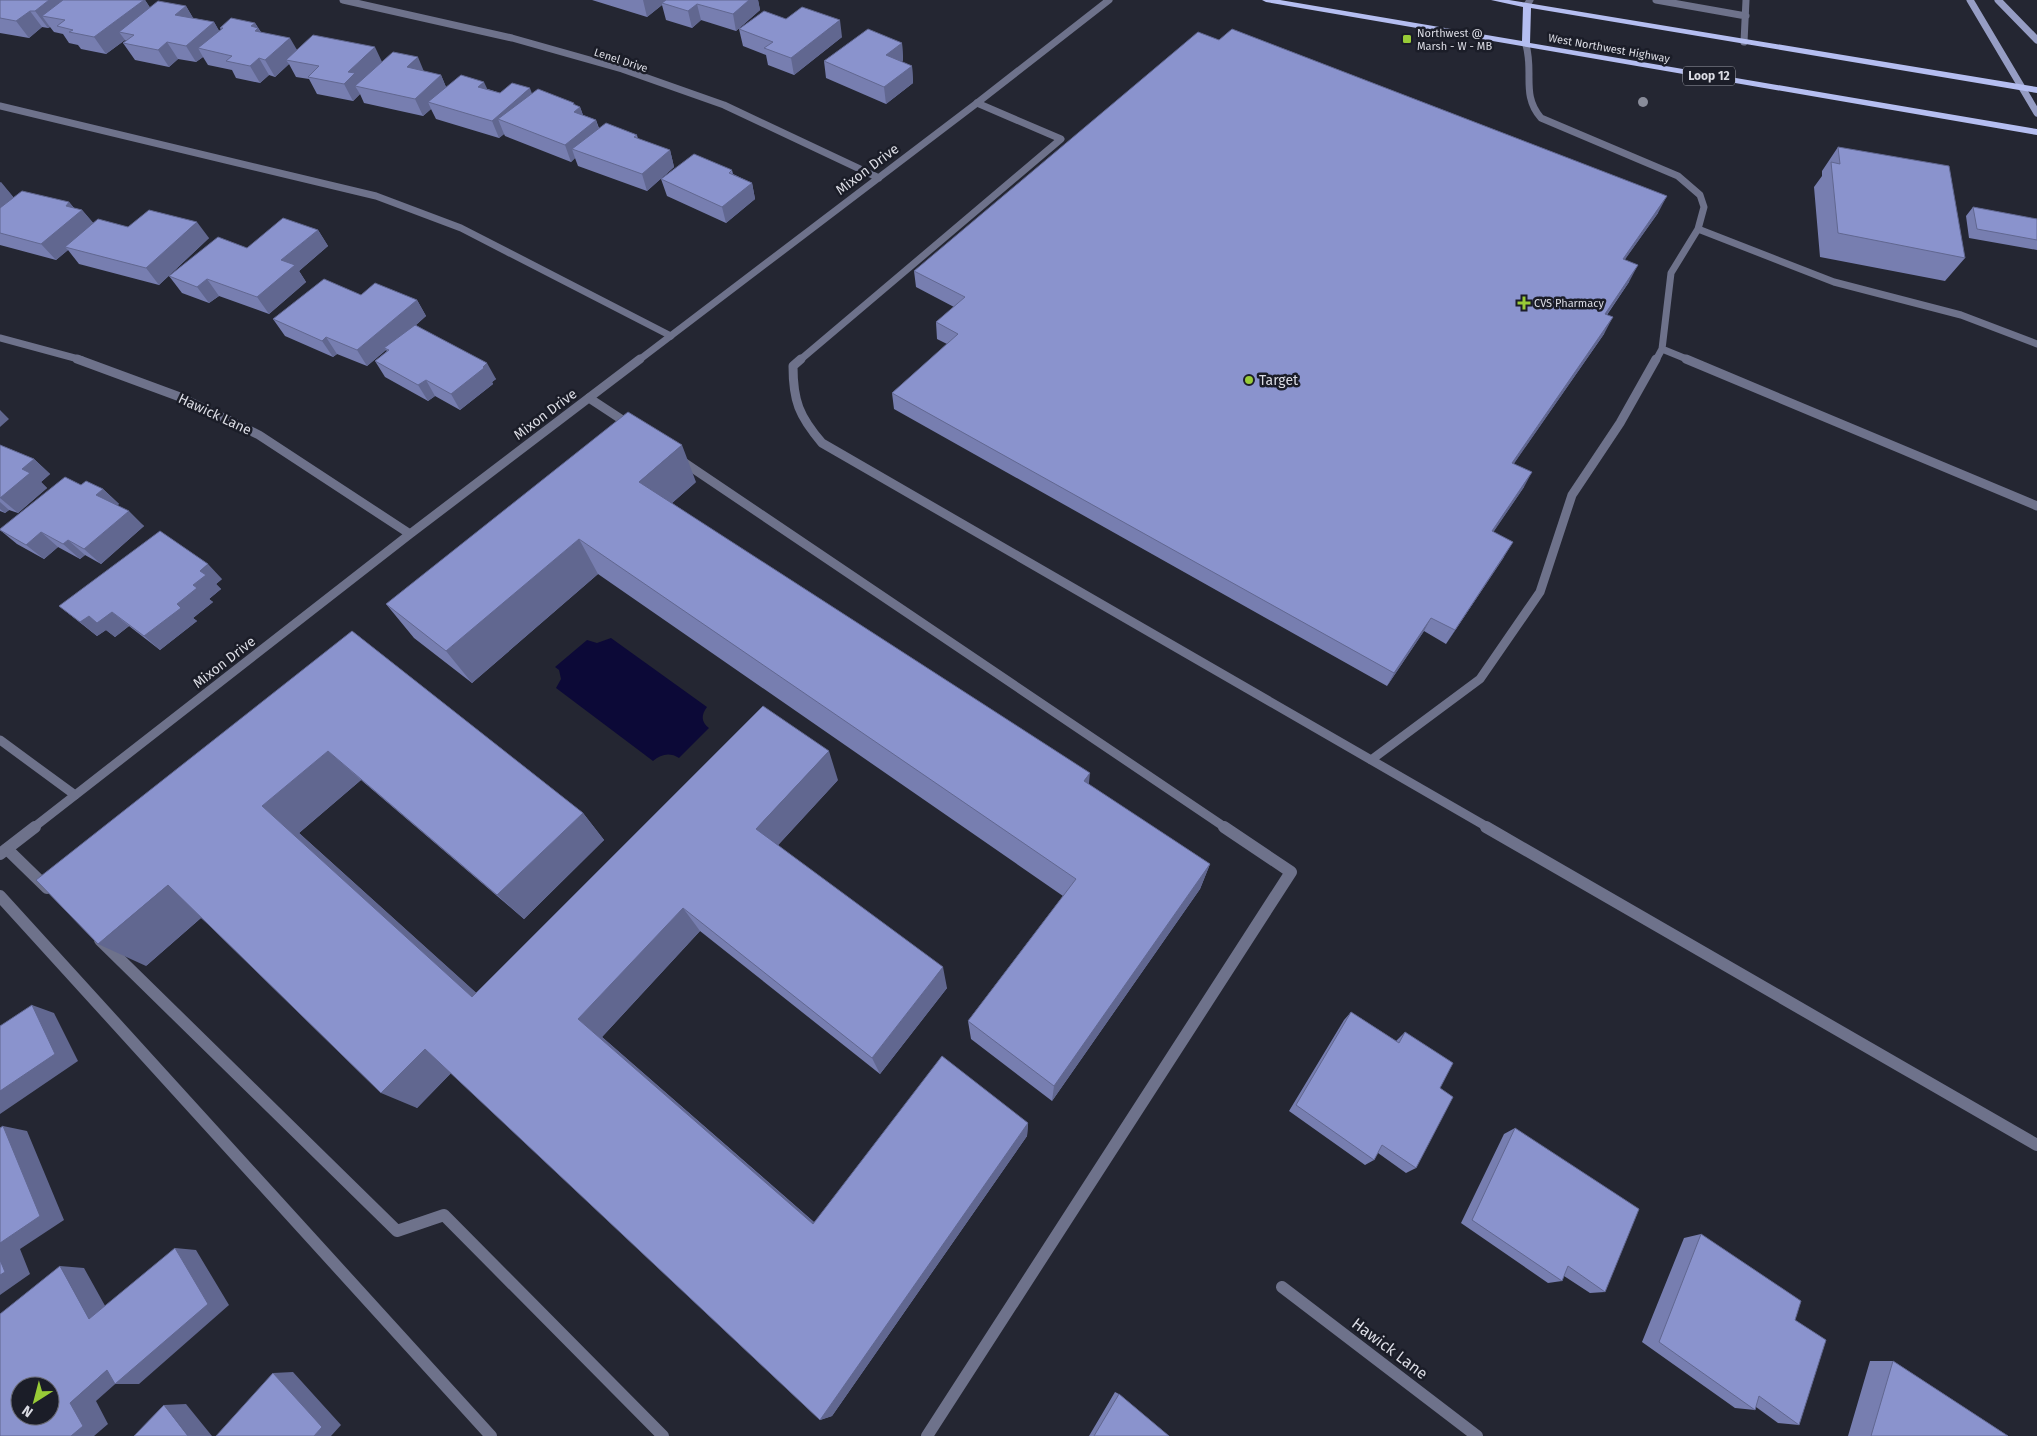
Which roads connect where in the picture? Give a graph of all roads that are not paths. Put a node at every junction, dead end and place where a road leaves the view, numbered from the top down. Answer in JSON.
{"nodes":[{"id":1,"x":343,"y":0,"type":"edge"},
{"id":2,"x":1109,"y":0,"type":"edge"},
{"id":3,"x":1266,"y":0,"type":"edge"},
{"id":4,"x":1495,"y":0,"type":"edge"},
{"id":5,"x":1656,"y":0,"type":"edge"},
{"id":6,"x":1746,"y":0,"type":"edge"},
{"id":7,"x":1970,"y":0,"type":"edge"},
{"id":8,"x":1998,"y":0,"type":"edge"},
{"id":9,"x":1529,"y":3,"type":"edge"},
{"id":10,"x":1746,"y":16,"type":"junction"},
{"id":11,"x":2037,"y":40,"type":"edge"},
{"id":12,"x":1744,"y":42,"type":"junction"},
{"id":13,"x":1526,"y":45,"type":"junction"},
{"id":14,"x":2023,"y":88,"type":"junction"},
{"id":15,"x":2037,"y":90,"type":"edge"},
{"id":16,"x":978,"y":103,"type":"junction"},
{"id":17,"x":0,"y":106,"type":"edge"},
{"id":18,"x":2037,"y":114,"type":"edge"},
{"id":19,"x":2037,"y":132,"type":"edge"},
{"id":20,"x":879,"y":178,"type":"junction"},
{"id":21,"x":1698,"y":229,"type":"junction"},
{"id":22,"x":671,"y":336,"type":"junction"},
{"id":23,"x":0,"y":338,"type":"edge"},
{"id":24,"x":2037,"y":344,"type":"edge"},
{"id":25,"x":1662,"y":348,"type":"junction"},
{"id":26,"x":589,"y":398,"type":"junction"},
{"id":27,"x":639,"y":431,"type":"edge"},
{"id":28,"x":672,"y":454,"type":"edge"},
{"id":29,"x":2037,"y":506,"type":"edge"},
{"id":30,"x":410,"y":534,"type":"junction"},
{"id":31,"x":0,"y":740,"type":"edge"},
{"id":32,"x":1371,"y":760,"type":"junction"},
{"id":33,"x":75,"y":795,"type":"junction"},
{"id":34,"x":4,"y":851,"type":"edge"},
{"id":35,"x":54,"y":895,"type":"edge"},
{"id":36,"x":0,"y":896,"type":"edge"},
{"id":37,"x":89,"y":929,"type":"edge"},
{"id":38,"x":2037,"y":1146,"type":"edge"},
{"id":39,"x":1282,"y":1287,"type":"dead end"},
{"id":40,"x":491,"y":1436,"type":"edge"},
{"id":41,"x":663,"y":1436,"type":"edge"},
{"id":42,"x":927,"y":1436,"type":"edge"},
{"id":43,"x":1477,"y":1436,"type":"edge"}],
"edges":[{"from":1,"to":20,"type":"street","name":"Lenel Drive"},
{"from":2,"to":16,"type":"street","name":"Mixon Drive"},
{"from":3,"to":13,"type":"main road","name":"West Northwest Highway","number":"Loop 12"},
{"from":4,"to":9,"type":"main road"},
{"from":5,"to":10,"type":"street"},
{"from":6,"to":10,"type":"street"},
{"from":7,"to":14,"type":"main road"},
{"from":8,"to":11,"type":"main road"},
{"from":9,"to":12,"type":"main road"},
{"from":9,"to":13,"type":"main road"},
{"from":10,"to":12,"type":"street"},
{"from":12,"to":14,"type":"main road"},
{"from":13,"to":19,"type":"main road","name":"West Northwest Highway","number":"Loop 12"},
{"from":13,"to":21,"type":"street"},
{"from":14,"to":15,"type":"main road"},
{"from":14,"to":18,"type":"main road"},
{"from":16,"to":20,"type":"street","name":"Mixon Drive"},
{"from":16,"to":32,"type":"street"},
{"from":17,"to":22,"type":"street"},
{"from":20,"to":22,"type":"street","name":"Mixon Drive"},
{"from":21,"to":24,"type":"street"},
{"from":21,"to":25,"type":"street"},
{"from":22,"to":26,"type":"street","name":"Mixon Drive"},
{"from":23,"to":30,"type":"street","name":"Hawick Lane"},
{"from":25,"to":29,"type":"street"},
{"from":25,"to":32,"type":"street"},
{"from":26,"to":27,"type":"street"},
{"from":26,"to":30,"type":"street","name":"Mixon Drive"},
{"from":28,"to":42,"type":"street"},
{"from":30,"to":33,"type":"street","name":"Mixon Drive"},
{"from":31,"to":33,"type":"street"},
{"from":32,"to":38,"type":"street"},
{"from":33,"to":34,"type":"street","name":"Mixon Drive"},
{"from":34,"to":35,"type":"street"},
{"from":36,"to":40,"type":"street"},
{"from":37,"to":41,"type":"street"},
{"from":39,"to":43,"type":"street","name":"Hawick Lane"}]}
